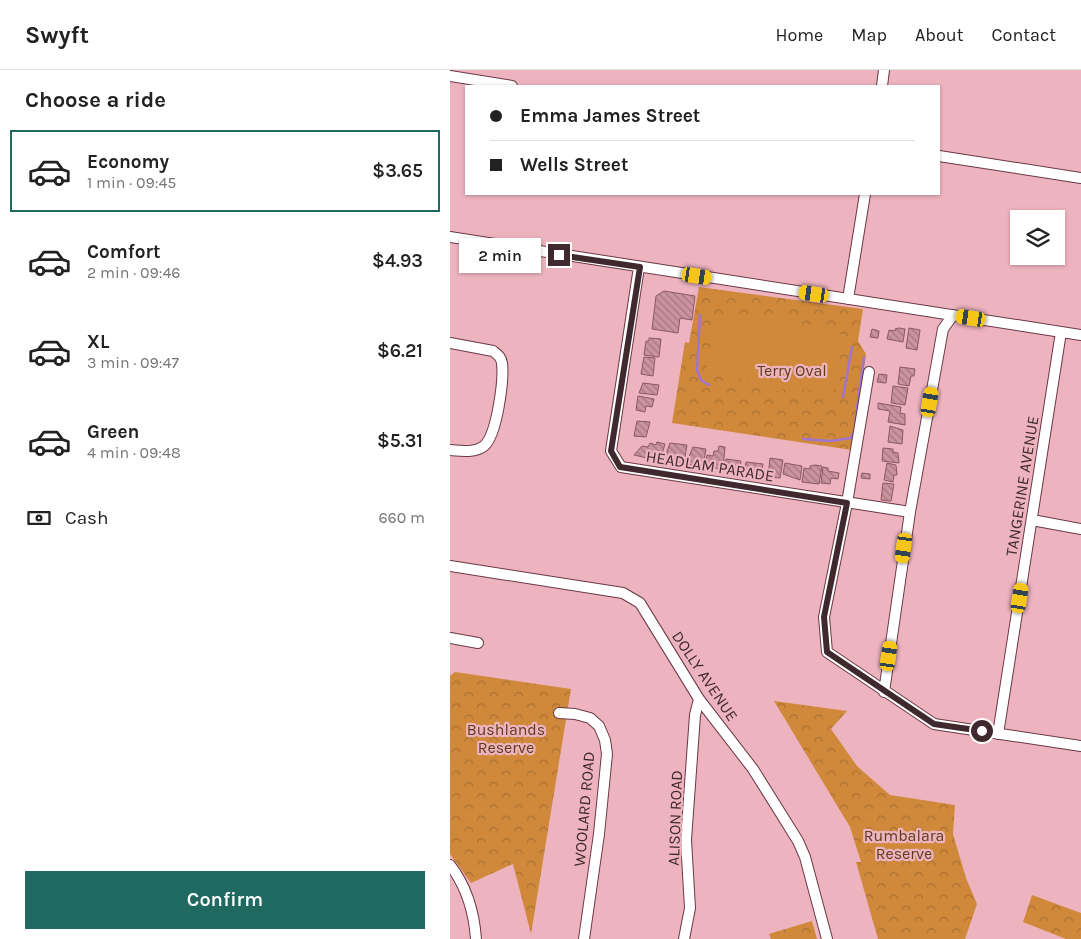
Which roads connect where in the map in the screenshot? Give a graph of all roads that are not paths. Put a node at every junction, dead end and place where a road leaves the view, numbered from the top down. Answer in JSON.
{"nodes":[{"id":1,"x":884,"y":70,"type":"edge"},
{"id":2,"x":450,"y":76,"type":"edge"},
{"id":3,"x":506,"y":85,"type":"edge"},
{"id":4,"x":882,"y":85,"type":"edge"},
{"id":5,"x":940,"y":156,"type":"edge"},
{"id":6,"x":1081,"y":178,"type":"edge"},
{"id":7,"x":865,"y":195,"type":"edge"},
{"id":8,"x":450,"y":237,"type":"edge"},
{"id":9,"x":640,"y":267,"type":"junction"},
{"id":10,"x":848,"y":299,"type":"junction"},
{"id":11,"x":953,"y":315,"type":"junction"},
{"id":12,"x":1062,"y":332,"type":"junction"},
{"id":13,"x":1081,"y":335,"type":"edge"},
{"id":14,"x":450,"y":343,"type":"edge"},
{"id":15,"x":869,"y":372,"type":"dead end"},
{"id":16,"x":450,"y":450,"type":"edge"},
{"id":17,"x":847,"y":503,"type":"junction"},
{"id":18,"x":910,"y":512,"type":"junction"},
{"id":19,"x":1032,"y":520,"type":"junction"},
{"id":20,"x":1081,"y":529,"type":"edge"},
{"id":21,"x":450,"y":566,"type":"edge"},
{"id":22,"x":450,"y":638,"type":"edge"},
{"id":23,"x":478,"y":643,"type":"dead end"},
{"id":24,"x":884,"y":692,"type":"junction"},
{"id":25,"x":699,"y":699,"type":"junction"},
{"id":26,"x":559,"y":713,"type":"dead end"},
{"id":27,"x":998,"y":734,"type":"junction"},
{"id":28,"x":1081,"y":746,"type":"edge"},
{"id":29,"x":450,"y":865,"type":"edge"},
{"id":30,"x":476,"y":939,"type":"edge"},
{"id":31,"x":584,"y":939,"type":"edge"},
{"id":32,"x":684,"y":939,"type":"edge"},
{"id":33,"x":827,"y":939,"type":"edge"}],
"edges":[{"from":1,"to":4,"type":"street"},
{"from":2,"to":3,"type":"street"},
{"from":5,"to":6,"type":"street"},
{"from":7,"to":10,"type":"street"},
{"from":8,"to":9,"type":"street"},
{"from":9,"to":10,"type":"street"},
{"from":9,"to":17,"type":"street","name":"HEADLAM PARADE"},
{"from":10,"to":11,"type":"street"},
{"from":11,"to":12,"type":"street"},
{"from":11,"to":18,"type":"street"},
{"from":12,"to":13,"type":"street"},
{"from":12,"to":19,"type":"street","name":"TANGERINE AVENUE"},
{"from":14,"to":16,"type":"street"},
{"from":15,"to":17,"type":"street"},
{"from":17,"to":18,"type":"street","name":"HEADLAM PARADE"},
{"from":17,"to":24,"type":"street"},
{"from":18,"to":24,"type":"street"},
{"from":19,"to":20,"type":"street"},
{"from":19,"to":27,"type":"street","name":"TANGERINE AVENUE"},
{"from":21,"to":25,"type":"street","name":"DOLLY AVENUE"},
{"from":22,"to":23,"type":"street"},
{"from":24,"to":27,"type":"street"},
{"from":25,"to":32,"type":"street","name":"ALISON ROAD"},
{"from":25,"to":33,"type":"street","name":"DOLLY AVENUE"},
{"from":26,"to":31,"type":"street","name":"WOOLARD ROAD"},
{"from":27,"to":28,"type":"street"},
{"from":29,"to":30,"type":"street"}]}
